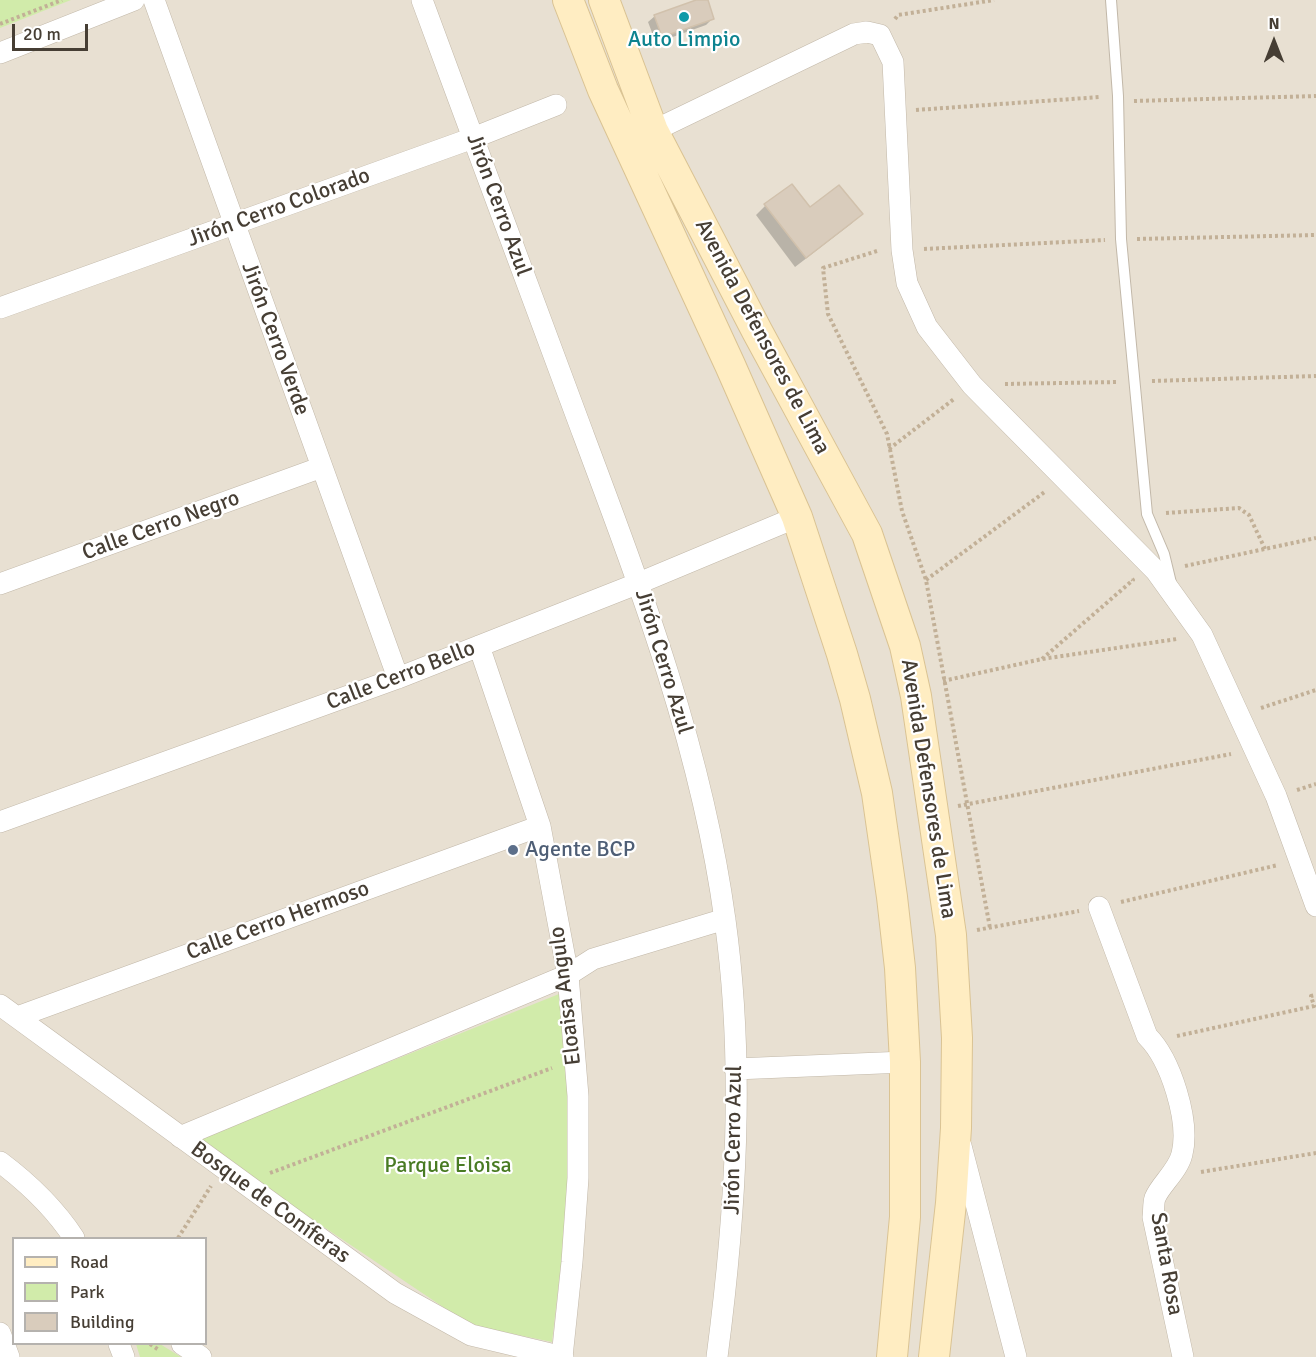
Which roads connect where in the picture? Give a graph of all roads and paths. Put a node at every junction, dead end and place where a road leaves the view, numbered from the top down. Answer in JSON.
{"nodes":[{"id":1,"x":62,"y":0,"type":"edge"},
{"id":2,"x":134,"y":0,"type":"edge"},
{"id":3,"x":154,"y":0,"type":"edge"},
{"id":4,"x":422,"y":0,"type":"edge"},
{"id":5,"x":568,"y":0,"type":"edge"},
{"id":6,"x":604,"y":0,"type":"edge"},
{"id":7,"x":994,"y":0,"type":"edge"},
{"id":8,"x":1111,"y":0,"type":"edge"},
{"id":9,"x":0,"y":24,"type":"edge"},
{"id":10,"x":880,"y":36,"type":"junction"},
{"id":11,"x":0,"y":53,"type":"edge"},
{"id":12,"x":556,"y":105,"type":"dead end"},
{"id":13,"x":653,"y":132,"type":"junction"},
{"id":14,"x":473,"y":138,"type":"junction"},
{"id":15,"x":234,"y":225,"type":"junction"},
{"id":16,"x":877,"y":250,"type":"dead end"},
{"id":17,"x":0,"y":308,"type":"edge"},
{"id":18,"x":1316,"y":376,"type":"edge"},
{"id":19,"x":1135,"y":382,"type":"junction"},
{"id":20,"x":972,"y":385,"type":"junction"},
{"id":21,"x":890,"y":449,"type":"junction"},
{"id":22,"x":322,"y":467,"type":"junction"},
{"id":23,"x":1064,"y":478,"type":"junction"},
{"id":24,"x":1147,"y":514,"type":"junction"},
{"id":25,"x":797,"y":517,"type":"junction"},
{"id":26,"x":1316,"y":538,"type":"edge"},
{"id":27,"x":1265,"y":549,"type":"junction"},
{"id":28,"x":1168,"y":570,"type":"junction"},
{"id":29,"x":1128,"y":571,"type":"dead end"},
{"id":30,"x":926,"y":580,"type":"junction"},
{"id":31,"x":639,"y":583,"type":"junction"},
{"id":32,"x":0,"y":585,"type":"edge"},
{"id":33,"x":1174,"y":595,"type":"junction"},
{"id":34,"x":1202,"y":635,"type":"junction"},
{"id":35,"x":479,"y":646,"type":"junction"},
{"id":36,"x":1042,"y":659,"type":"junction"},
{"id":37,"x":398,"y":678,"type":"junction"},
{"id":38,"x":944,"y":680,"type":"junction"},
{"id":39,"x":1316,"y":690,"type":"edge"},
{"id":40,"x":916,"y":696,"type":"junction"},
{"id":41,"x":1240,"y":715,"type":"junction"},
{"id":42,"x":1255,"y":749,"type":"junction"},
{"id":43,"x":968,"y":804,"type":"junction"},
{"id":44,"x":934,"y":811,"type":"junction"},
{"id":45,"x":0,"y":822,"type":"edge"},
{"id":46,"x":540,"y":826,"type":"junction"},
{"id":47,"x":1299,"y":860,"type":"junction"},
{"id":48,"x":1316,"y":906,"type":"edge"},
{"id":49,"x":1099,"y":907,"type":"junction"},
{"id":50,"x":725,"y":919,"type":"junction"},
{"id":51,"x":990,"y":928,"type":"junction"},
{"id":52,"x":951,"y":935,"type":"junction"},
{"id":53,"x":568,"y":975,"type":"junction"},
{"id":54,"x":1316,"y":995,"type":"edge"},
{"id":55,"x":8,"y":1011,"type":"edge"},
{"id":56,"x":1153,"y":1042,"type":"junction"},
{"id":57,"x":575,"y":1059,"type":"junction"},
{"id":58,"x":905,"y":1062,"type":"junction"},
{"id":59,"x":735,"y":1069,"type":"junction"},
{"id":60,"x":956,"y":1128,"type":"junction"},
{"id":61,"x":180,"y":1137,"type":"junction"},
{"id":62,"x":1316,"y":1153,"type":"edge"},
{"id":63,"x":0,"y":1162,"type":"edge"},
{"id":64,"x":222,"y":1168,"type":"junction"},
{"id":65,"x":1170,"y":1178,"type":"junction"},
{"id":66,"x":244,"y":1183,"type":"junction"},
{"id":67,"x":73,"y":1237,"type":"edge"},
{"id":68,"x":179,"y":1237,"type":"edge"},
{"id":69,"x":0,"y":1333,"type":"edge"},
{"id":70,"x":183,"y":1345,"type":"edge"},
{"id":71,"x":9,"y":1357,"type":"edge"},
{"id":72,"x":201,"y":1357,"type":"edge"},
{"id":73,"x":562,"y":1357,"type":"edge"},
{"id":74,"x":717,"y":1357,"type":"edge"},
{"id":75,"x":892,"y":1357,"type":"edge"},
{"id":76,"x":934,"y":1357,"type":"edge"},
{"id":77,"x":1016,"y":1357,"type":"edge"},
{"id":78,"x":1183,"y":1357,"type":"edge"}],
"edges":[{"from":1,"to":9,"type":"path"},
{"from":2,"to":11,"type":"street"},
{"from":3,"to":15,"type":"street","name":"Jirón Cerro Verde"},
{"from":4,"to":14,"type":"street","name":"Jirón Cerro Azul"},
{"from":5,"to":25,"type":"main road","name":"Avenida Defensores de Lima"},
{"from":6,"to":13,"type":"main road","name":"Avenida Defensores de Lima"},
{"from":7,"to":10,"type":"path"},
{"from":8,"to":19,"type":"lane"},
{"from":10,"to":13,"type":"street"},
{"from":10,"to":20,"type":"street"},
{"from":12,"to":14,"type":"street","name":"Jirón Cerro Colorado"},
{"from":13,"to":40,"type":"main road","name":"Avenida Defensores de Lima"},
{"from":14,"to":15,"type":"street","name":"Jirón Cerro Colorado"},
{"from":14,"to":31,"type":"street","name":"Jirón Cerro Azul"},
{"from":15,"to":17,"type":"street","name":"Jirón Cerro Colorado"},
{"from":15,"to":22,"type":"street","name":"Jirón Cerro Verde"},
{"from":16,"to":21,"type":"path"},
{"from":18,"to":19,"type":"path"},
{"from":19,"to":20,"type":"path"},
{"from":19,"to":24,"type":"lane"},
{"from":20,"to":21,"type":"path"},
{"from":20,"to":23,"type":"street"},
{"from":21,"to":30,"type":"path"},
{"from":22,"to":32,"type":"street","name":"Calle Cerro Negro"},
{"from":22,"to":37,"type":"street","name":"Jirón Cerro Verde"},
{"from":23,"to":30,"type":"path"},
{"from":23,"to":33,"type":"street"},
{"from":24,"to":27,"type":"path"},
{"from":24,"to":28,"type":"lane"},
{"from":25,"to":31,"type":"street","name":"Calle Cerro Bello"},
{"from":25,"to":58,"type":"main road","name":"Avenida Defensores de Lima"},
{"from":26,"to":27,"type":"path"},
{"from":27,"to":28,"type":"path"},
{"from":28,"to":33,"type":"lane"},
{"from":29,"to":36,"type":"path"},
{"from":30,"to":38,"type":"path"},
{"from":31,"to":35,"type":"street","name":"Calle Cerro Bello"},
{"from":31,"to":50,"type":"street","name":"Jirón Cerro Azul"},
{"from":33,"to":34,"type":"street"},
{"from":34,"to":36,"type":"path"},
{"from":34,"to":41,"type":"street"},
{"from":35,"to":37,"type":"street","name":"Calle Cerro Bello"},
{"from":35,"to":46,"type":"street","name":"Eloaisa Angulo"},
{"from":36,"to":38,"type":"path"},
{"from":37,"to":45,"type":"street","name":"Calle Cerro Bello"},
{"from":38,"to":40,"type":"path"},
{"from":38,"to":43,"type":"path"},
{"from":39,"to":41,"type":"path"},
{"from":40,"to":44,"type":"main road","name":"Avenida Defensores de Lima"},
{"from":41,"to":42,"type":"street"},
{"from":42,"to":43,"type":"path"},
{"from":42,"to":47,"type":"street"},
{"from":43,"to":44,"type":"path"},
{"from":43,"to":51,"type":"path"},
{"from":44,"to":52,"type":"main road","name":"Avenida Defensores de Lima"},
{"from":46,"to":53,"type":"street","name":"Eloaisa Angulo"},
{"from":46,"to":55,"type":"street","name":"Calle Cerro Hermoso"},
{"from":47,"to":48,"type":"street"},
{"from":47,"to":49,"type":"path"},
{"from":49,"to":51,"type":"path"},
{"from":49,"to":56,"type":"street","name":"Santa Rosa"},
{"from":50,"to":53,"type":"street"},
{"from":50,"to":59,"type":"street","name":"Jirón Cerro Azul"},
{"from":51,"to":52,"type":"path"},
{"from":52,"to":60,"type":"main road","name":"Avenida Defensores de Lima"},
{"from":53,"to":57,"type":"street","name":"Eloaisa Angulo"},
{"from":53,"to":61,"type":"street"},
{"from":54,"to":56,"type":"path"},
{"from":55,"to":61,"type":"street","name":"Bosque de Coníferas"},
{"from":56,"to":65,"type":"street","name":"Santa Rosa"},
{"from":57,"to":66,"type":"path"},
{"from":57,"to":73,"type":"street","name":"Eloaisa Angulo"},
{"from":58,"to":59,"type":"street"},
{"from":58,"to":75,"type":"main road","name":"Avenida Defensores de Lima"},
{"from":59,"to":74,"type":"street","name":"Jirón Cerro Azul"},
{"from":60,"to":76,"type":"main road","name":"Avenida Defensores de Lima"},
{"from":60,"to":77,"type":"street"},
{"from":61,"to":64,"type":"street","name":"Bosque de Coníferas"},
{"from":62,"to":65,"type":"path"},
{"from":63,"to":67,"type":"street"},
{"from":64,"to":66,"type":"street","name":"Bosque de Coníferas"},
{"from":64,"to":68,"type":"path"},
{"from":65,"to":78,"type":"street","name":"Santa Rosa"},
{"from":66,"to":73,"type":"street","name":"Bosque de Coníferas"},
{"from":69,"to":71,"type":"street"},
{"from":70,"to":72,"type":"street"}]}
